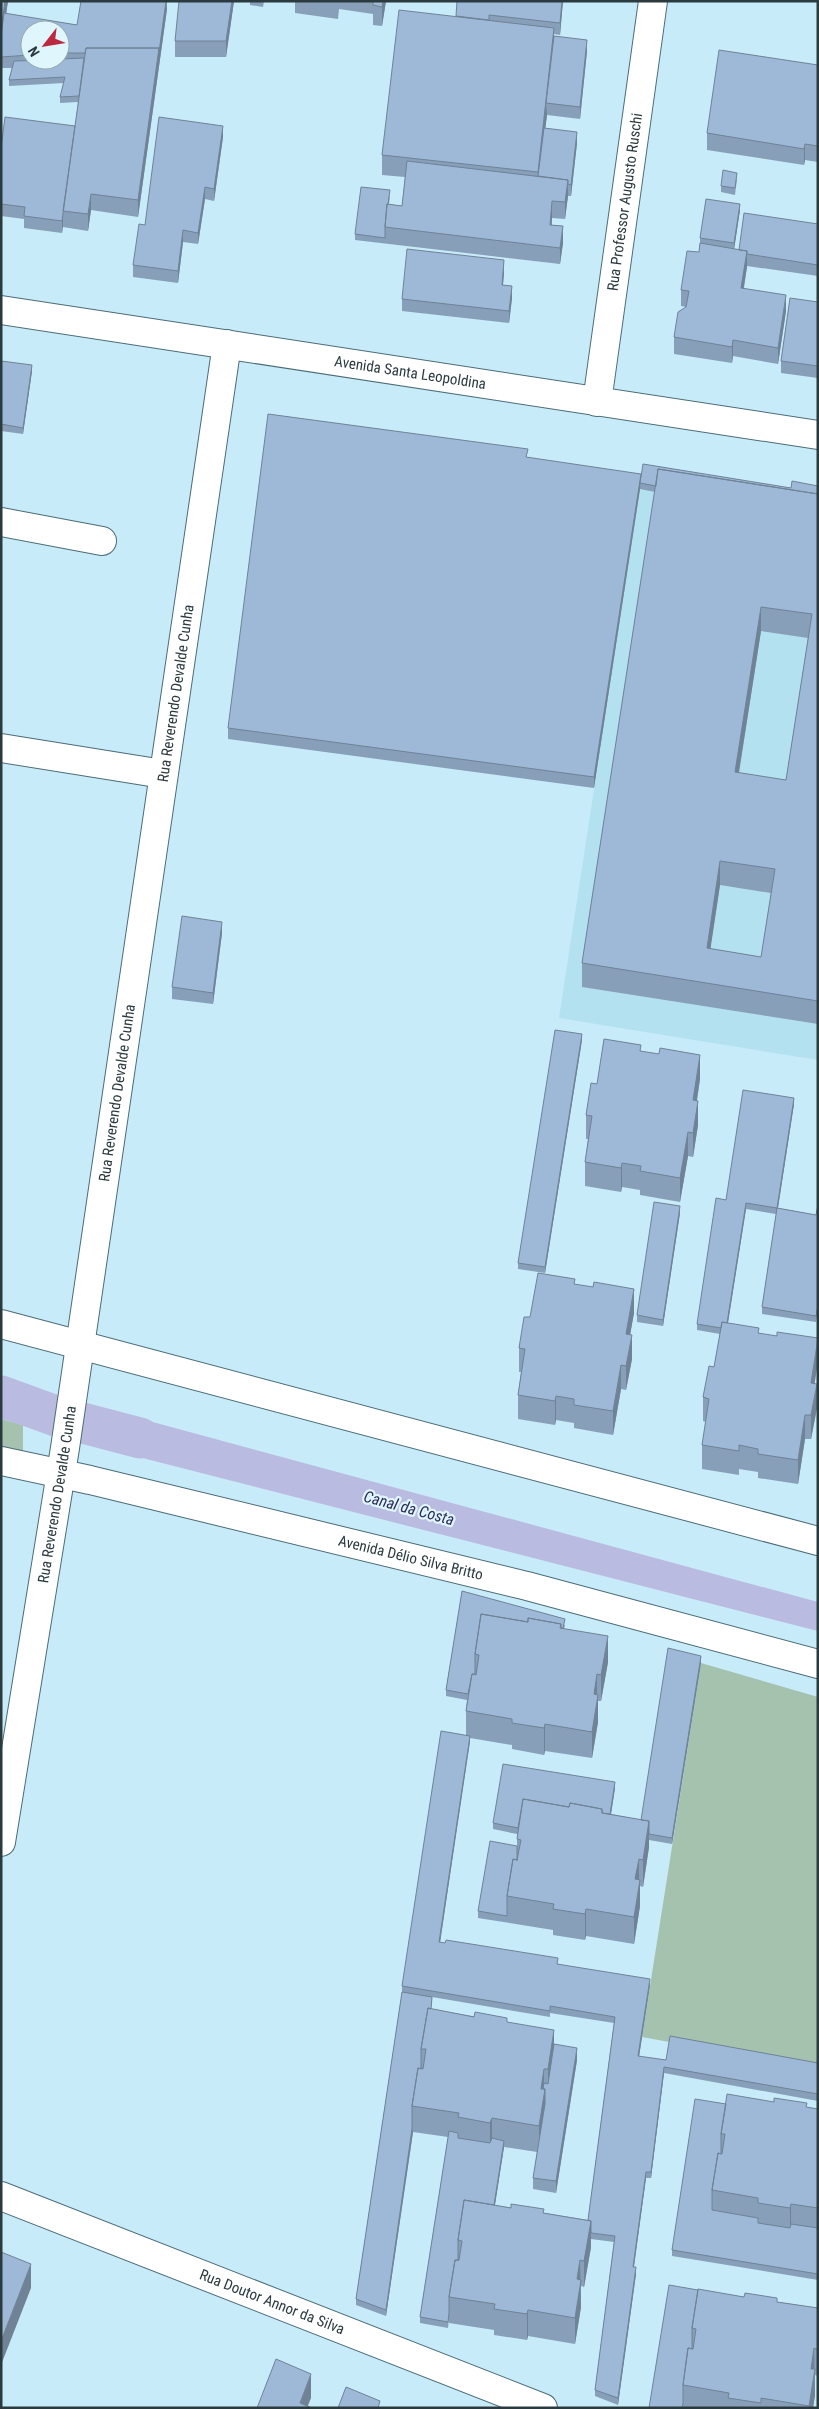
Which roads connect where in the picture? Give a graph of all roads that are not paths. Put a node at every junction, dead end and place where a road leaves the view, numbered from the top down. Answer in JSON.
{"nodes":[{"id":1,"x":653,"y":1,"type":"edge"},
{"id":2,"x":1,"y":310,"type":"edge"},
{"id":3,"x":228,"y":344,"type":"junction"},
{"id":4,"x":597,"y":402,"type":"junction"},
{"id":5,"x":818,"y":435,"type":"edge"},
{"id":6,"x":1,"y":522,"type":"edge"},
{"id":7,"x":102,"y":541,"type":"dead end"},
{"id":8,"x":1,"y":748,"type":"edge"},
{"id":9,"x":163,"y":774,"type":"junction"},
{"id":10,"x":1,"y":1324,"type":"edge"},
{"id":11,"x":80,"y":1344,"type":"junction"},
{"id":12,"x":63,"y":1460,"type":"junction"},
{"id":13,"x":1,"y":1461,"type":"edge"},
{"id":14,"x":818,"y":1541,"type":"edge"},
{"id":15,"x":818,"y":1664,"type":"edge"},
{"id":16,"x":1,"y":1842,"type":"edge"},
{"id":17,"x":1,"y":2196,"type":"edge"},
{"id":18,"x":542,"y":2408,"type":"edge"}],
"edges":[{"from":1,"to":4,"type":"street","name":"Rua Professor Augusto Ruschi"},
{"from":2,"to":3,"type":"street","name":"Avenida Santa Leopoldina"},
{"from":3,"to":4,"type":"street","name":"Avenida Santa Leopoldina"},
{"from":3,"to":9,"type":"street","name":"Rua Reverendo Devalde Cunha"},
{"from":4,"to":5,"type":"street","name":"Avenida Santa Leopoldina"},
{"from":6,"to":7,"type":"street"},
{"from":8,"to":9,"type":"street"},
{"from":9,"to":11,"type":"street","name":"Rua Reverendo Devalde Cunha"},
{"from":10,"to":11,"type":"street"},
{"from":11,"to":12,"type":"street","name":"Rua Reverendo Devalde Cunha"},
{"from":11,"to":14,"type":"street"},
{"from":12,"to":13,"type":"street","name":"Avenida Délio Silva Britto"},
{"from":12,"to":15,"type":"street","name":"Avenida Délio Silva Britto"},
{"from":12,"to":16,"type":"street","name":"Rua Reverendo Devalde Cunha"},
{"from":17,"to":18,"type":"street","name":"Rua Doutor Annor da Silva"}]}
